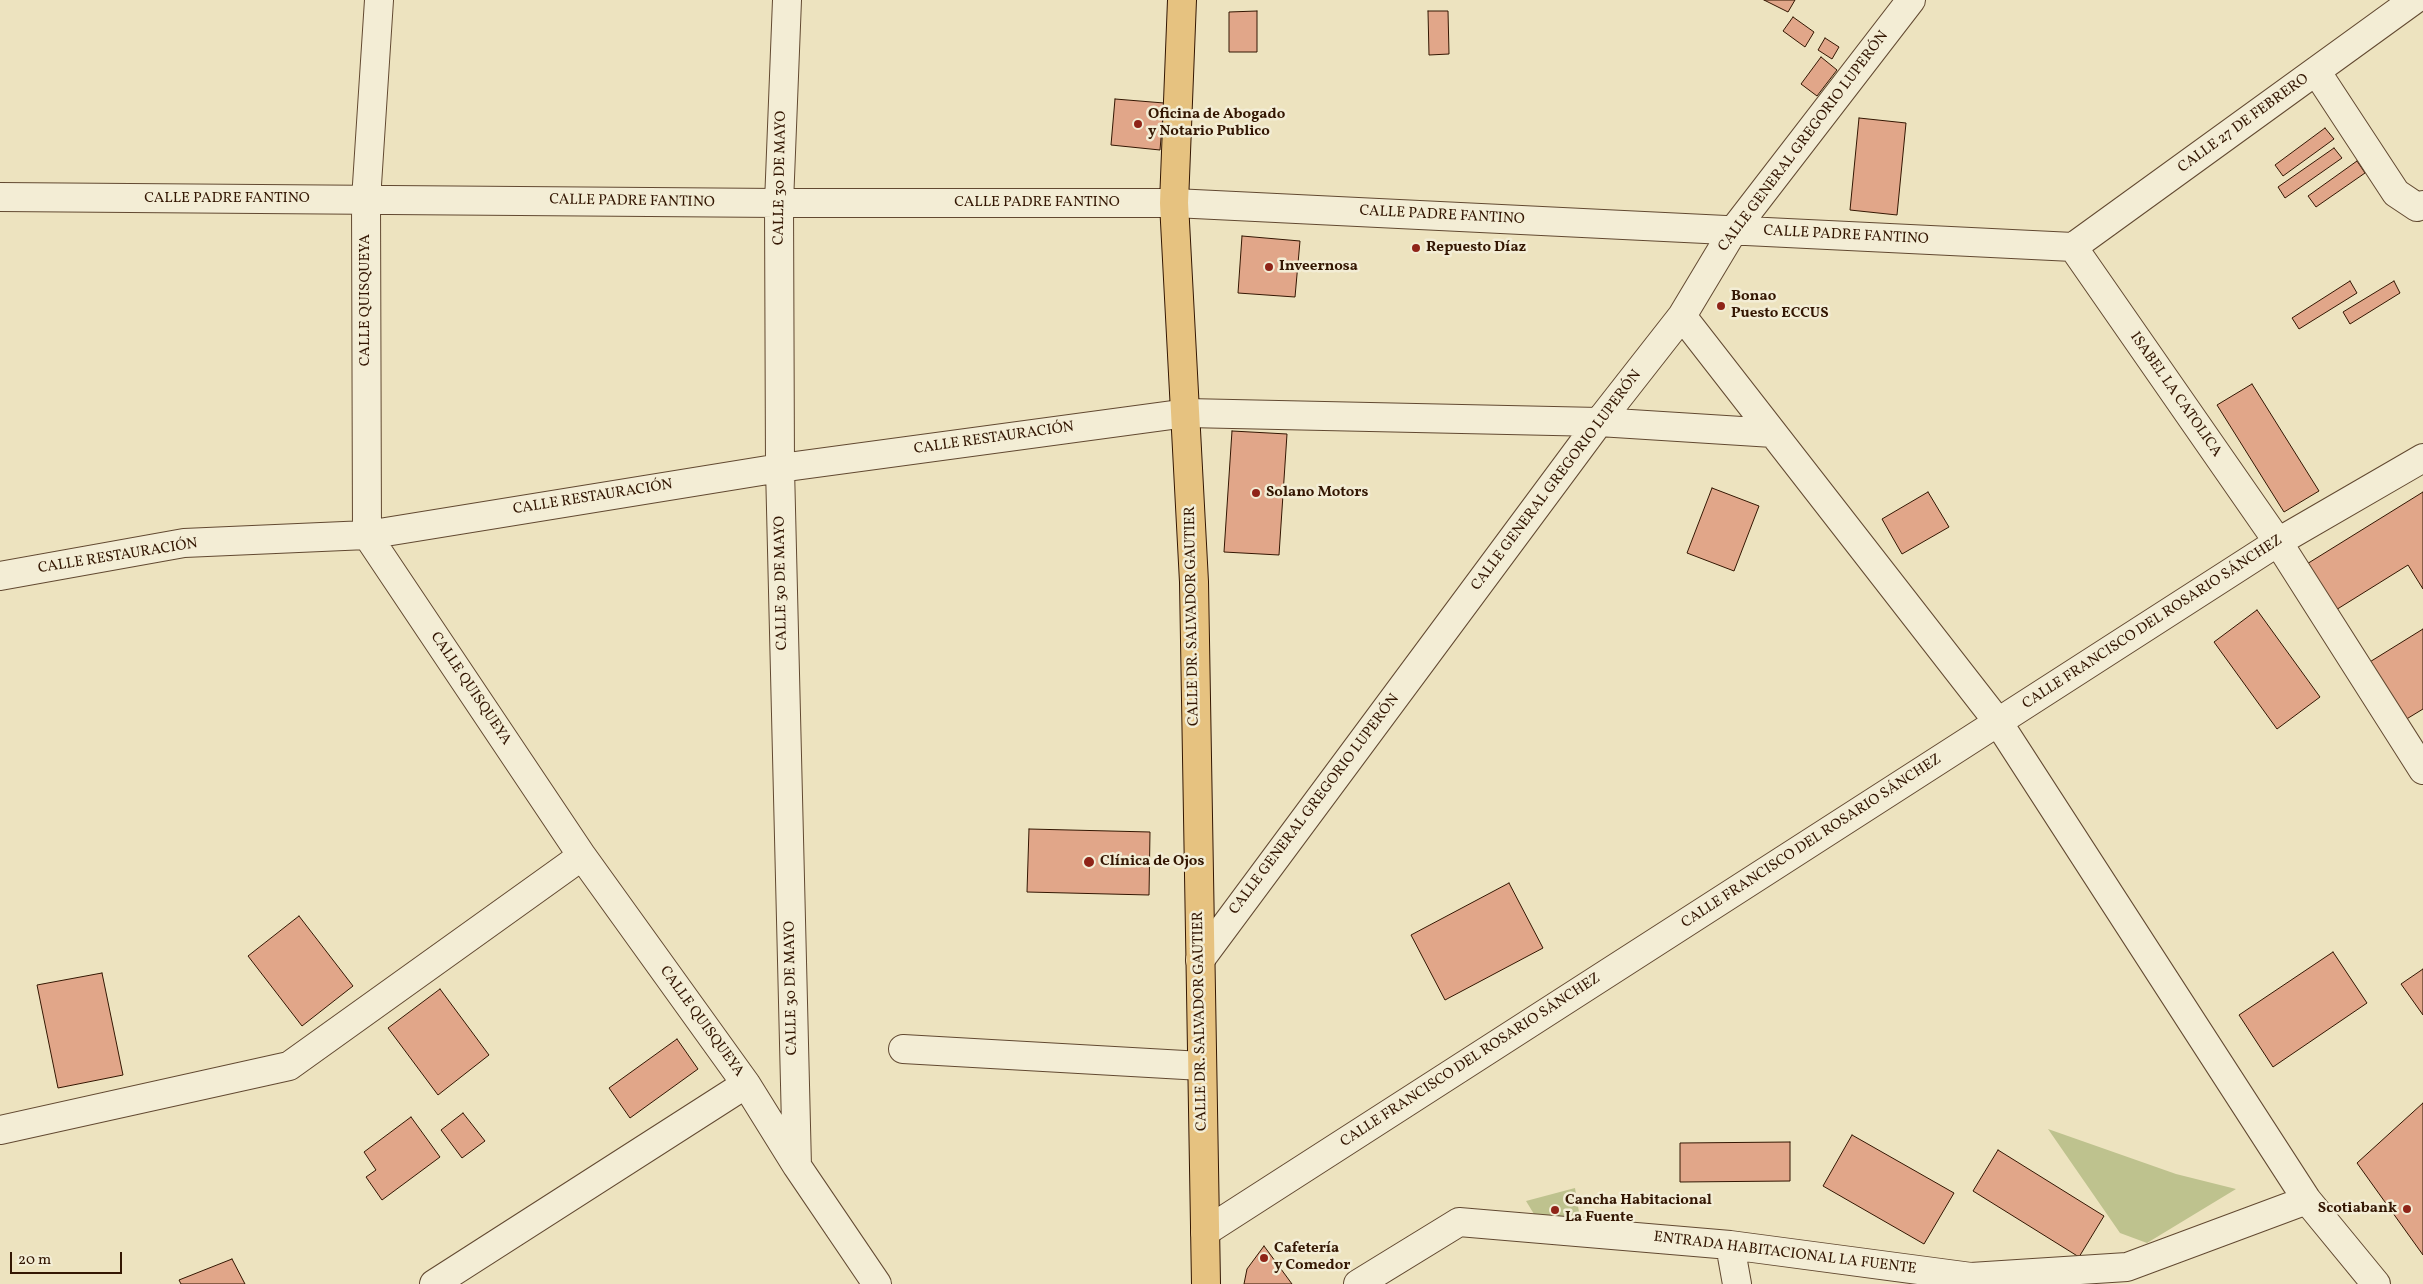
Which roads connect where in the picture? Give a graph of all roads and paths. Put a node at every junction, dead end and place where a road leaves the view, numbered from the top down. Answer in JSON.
{"nodes":[{"id":1,"x":379,"y":0,"type":"edge"},
{"id":2,"x":787,"y":0,"type":"edge"},
{"id":3,"x":1182,"y":0,"type":"edge"},
{"id":4,"x":1911,"y":0,"type":"edge"},
{"id":5,"x":2414,"y":0,"type":"edge"},
{"id":6,"x":2316,"y":71,"type":"junction"},
{"id":7,"x":0,"y":197,"type":"edge"},
{"id":8,"x":366,"y":200,"type":"junction"},
{"id":9,"x":779,"y":203,"type":"junction"},
{"id":10,"x":1174,"y":203,"type":"junction"},
{"id":11,"x":2423,"y":205,"type":"edge"},
{"id":12,"x":1733,"y":231,"type":"junction"},
{"id":13,"x":2073,"y":247,"type":"junction"},
{"id":14,"x":1682,"y":316,"type":"junction"},
{"id":15,"x":1186,"y":412,"type":"junction"},
{"id":16,"x":1599,"y":422,"type":"junction"},
{"id":17,"x":1772,"y":433,"type":"junction"},
{"id":18,"x":2423,"y":458,"type":"edge"},
{"id":19,"x":780,"y":468,"type":"junction"},
{"id":20,"x":367,"y":536,"type":"junction"},
{"id":21,"x":2278,"y":542,"type":"junction"},
{"id":22,"x":0,"y":576,"type":"edge"},
{"id":23,"x":1998,"y":722,"type":"junction"},
{"id":24,"x":2423,"y":770,"type":"edge"},
{"id":25,"x":582,"y":856,"type":"junction"},
{"id":26,"x":1200,"y":960,"type":"junction"},
{"id":27,"x":903,"y":1049,"type":"dead end"},
{"id":28,"x":1202,"y":1066,"type":"junction"},
{"id":29,"x":746,"y":1084,"type":"junction"},
{"id":30,"x":0,"y":1130,"type":"edge"},
{"id":31,"x":797,"y":1166,"type":"junction"},
{"id":32,"x":2308,"y":1200,"type":"junction"},
{"id":33,"x":1205,"y":1232,"type":"junction"},
{"id":34,"x":1730,"y":1245,"type":"junction"},
{"id":35,"x":434,"y":1284,"type":"edge"},
{"id":36,"x":877,"y":1284,"type":"edge"},
{"id":37,"x":1206,"y":1284,"type":"edge"},
{"id":38,"x":1358,"y":1284,"type":"edge"},
{"id":39,"x":1737,"y":1284,"type":"edge"},
{"id":40,"x":2376,"y":1284,"type":"edge"}],
"edges":[{"from":1,"to":8,"type":"street","name":"CALLE QUISQUEYA"},
{"from":2,"to":9,"type":"street","name":"CALLE 30 DE MAYO"},
{"from":3,"to":10,"type":"main road","name":"CALLE DR. SALVADOR GAUTIER"},
{"from":4,"to":12,"type":"street","name":"CALLE GENERAL GREGORIO LUPERÓN"},
{"from":5,"to":6,"type":"street","name":"CALLE 27 DE FEBRERO"},
{"from":6,"to":11,"type":"street"},
{"from":6,"to":13,"type":"street","name":"CALLE 27 DE FEBRERO"},
{"from":7,"to":8,"type":"street","name":"CALLE PADRE FANTINO"},
{"from":8,"to":9,"type":"street","name":"CALLE PADRE FANTINO"},
{"from":8,"to":20,"type":"street","name":"CALLE QUISQUEYA"},
{"from":9,"to":10,"type":"street","name":"CALLE PADRE FANTINO"},
{"from":9,"to":19,"type":"street","name":"CALLE 30 DE MAYO"},
{"from":10,"to":12,"type":"street","name":"CALLE PADRE FANTINO"},
{"from":10,"to":15,"type":"main road","name":"CALLE DR. SALVADOR GAUTIER"},
{"from":12,"to":13,"type":"street","name":"CALLE PADRE FANTINO"},
{"from":12,"to":14,"type":"street","name":"CALLE GENERAL GREGORIO LUPERÓN"},
{"from":13,"to":21,"type":"street","name":"ISABEL LA CATOLICA"},
{"from":14,"to":16,"type":"street","name":"CALLE GENERAL GREGORIO LUPERÓN"},
{"from":14,"to":17,"type":"street"},
{"from":15,"to":16,"type":"street","name":"CALLE RESTAURACIÓN"},
{"from":15,"to":19,"type":"street","name":"CALLE RESTAURACIÓN"},
{"from":15,"to":26,"type":"main road","name":"CALLE DR. SALVADOR GAUTIER"},
{"from":16,"to":17,"type":"street","name":"CALLE RESTAURACIÓN"},
{"from":16,"to":26,"type":"street","name":"CALLE GENERAL GREGORIO LUPERÓN"},
{"from":17,"to":23,"type":"street"},
{"from":18,"to":21,"type":"street","name":"CALLE FRANCISCO DEL ROSARIO SÁNCHEZ"},
{"from":19,"to":20,"type":"street","name":"CALLE RESTAURACIÓN"},
{"from":19,"to":31,"type":"street","name":"CALLE 30 DE MAYO"},
{"from":20,"to":22,"type":"street","name":"CALLE RESTAURACIÓN"},
{"from":20,"to":25,"type":"street","name":"CALLE QUISQUEYA"},
{"from":21,"to":23,"type":"street","name":"CALLE FRANCISCO DEL ROSARIO SÁNCHEZ"},
{"from":21,"to":24,"type":"street","name":"ISABEL LA CATOLICA"},
{"from":23,"to":32,"type":"street"},
{"from":23,"to":33,"type":"street","name":"CALLE FRANCISCO DEL ROSARIO SÁNCHEZ"},
{"from":25,"to":29,"type":"street","name":"CALLE QUISQUEYA"},
{"from":25,"to":30,"type":"street"},
{"from":26,"to":28,"type":"main road","name":"CALLE DR. SALVADOR GAUTIER"},
{"from":27,"to":28,"type":"street"},
{"from":28,"to":33,"type":"main road","name":"CALLE DR. SALVADOR GAUTIER"},
{"from":29,"to":31,"type":"street","name":"CALLE QUISQUEYA"},
{"from":29,"to":35,"type":"street"},
{"from":31,"to":36,"type":"street","name":"CALLE QUISQUEYA"},
{"from":32,"to":34,"type":"street","name":"ENTRADA HABITACIONAL LA FUENTE"},
{"from":32,"to":40,"type":"street"},
{"from":33,"to":37,"type":"main road","name":"CALLE DR. SALVADOR GAUTIER"},
{"from":34,"to":38,"type":"street","name":"ENTRADA HABITACIONAL LA FUENTE"},
{"from":34,"to":39,"type":"street"}]}
